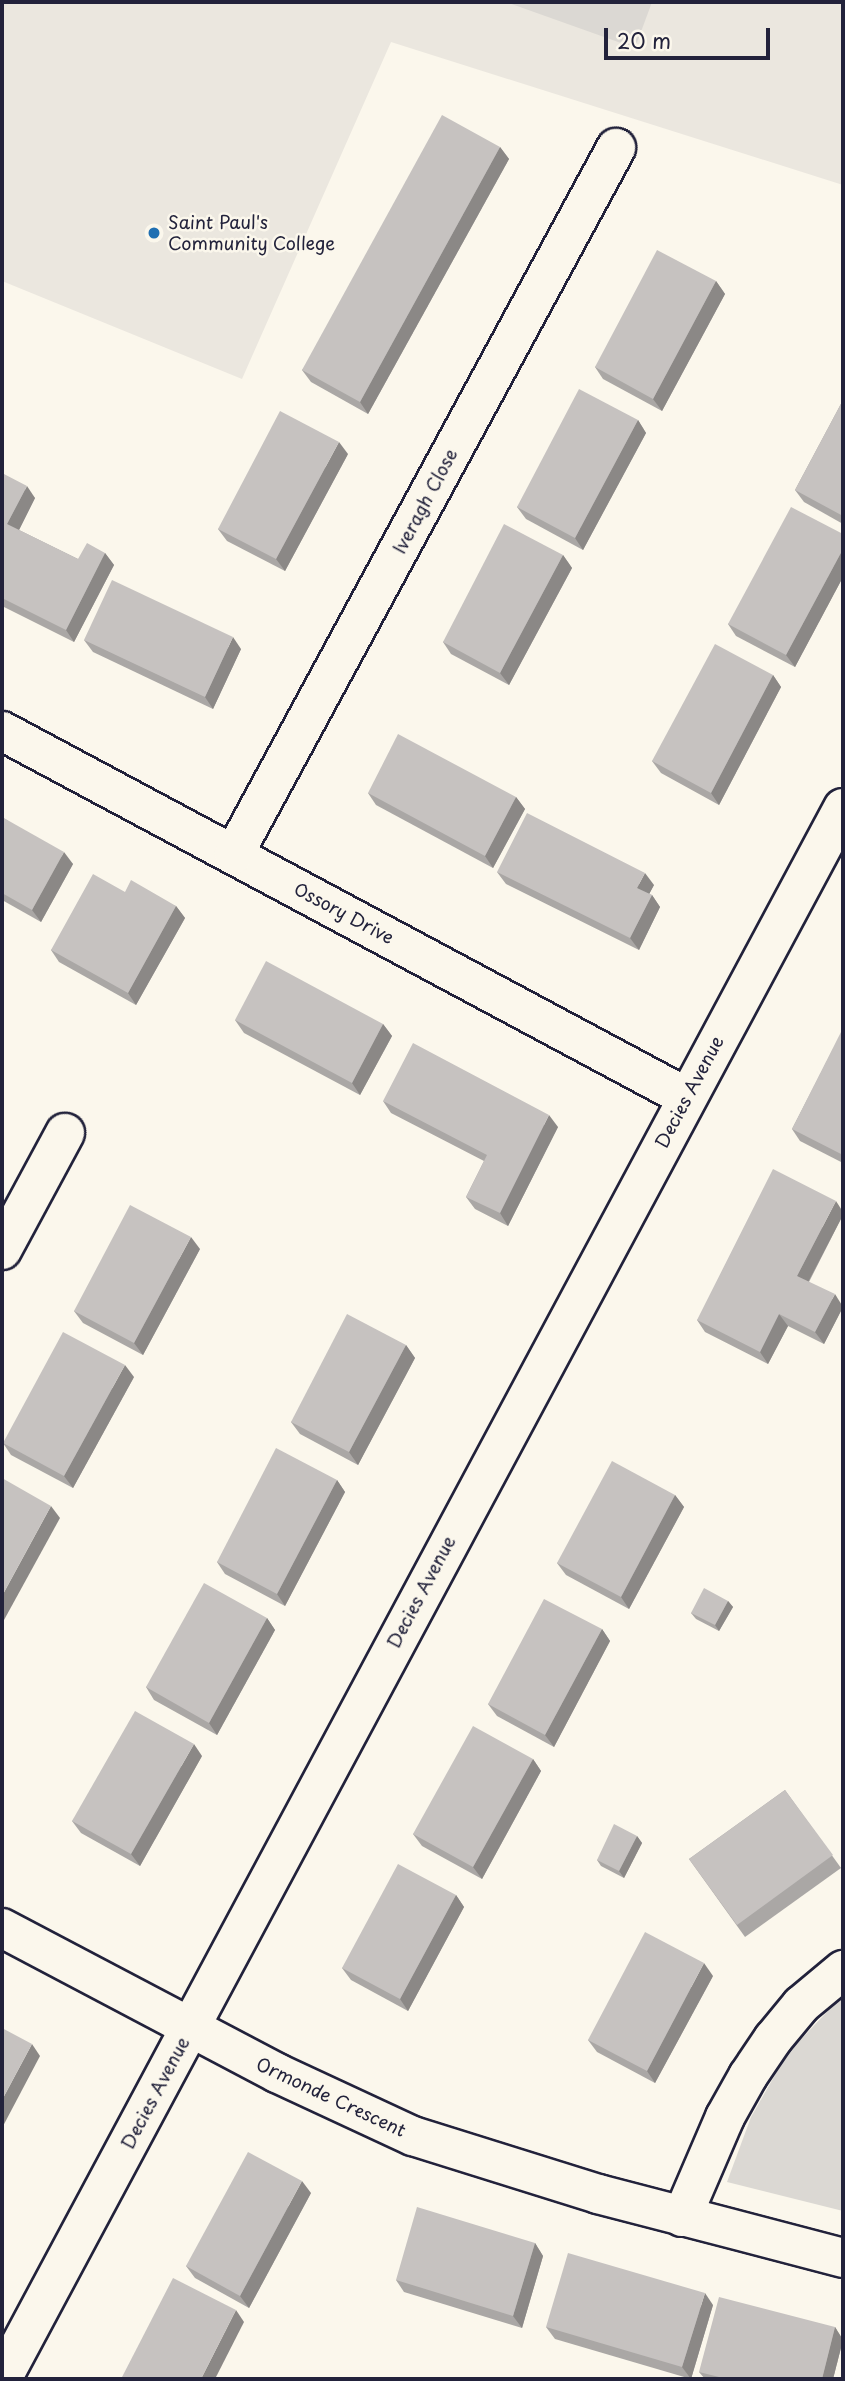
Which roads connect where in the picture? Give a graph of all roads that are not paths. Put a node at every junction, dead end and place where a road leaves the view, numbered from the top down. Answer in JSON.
{"nodes":[{"id":1,"x":617,"y":148,"type":"dead end"},
{"id":2,"x":2,"y":731,"type":"edge"},
{"id":3,"x":843,"y":808,"type":"edge"},
{"id":4,"x":234,"y":854,"type":"junction"},
{"id":5,"x":686,"y":1097,"type":"junction"},
{"id":6,"x":65,"y":1133,"type":"dead end"},
{"id":7,"x":2,"y":1250,"type":"edge"},
{"id":8,"x":2,"y":1928,"type":"edge"},
{"id":9,"x":843,"y":1970,"type":"edge"},
{"id":10,"x":189,"y":2028,"type":"junction"},
{"id":11,"x":682,"y":2217,"type":"junction"},
{"id":12,"x":843,"y":2258,"type":"edge"},
{"id":13,"x":2,"y":2379,"type":"edge"}],
"edges":[{"from":1,"to":4,"type":"street","name":"Iveragh Close"},
{"from":2,"to":4,"type":"street","name":"Ossory Drive"},
{"from":3,"to":5,"type":"street","name":"Decies Avenue"},
{"from":4,"to":5,"type":"street","name":"Ossory Drive"},
{"from":5,"to":10,"type":"street","name":"Decies Avenue"},
{"from":6,"to":7,"type":"street"},
{"from":8,"to":10,"type":"street","name":"Ormonde Crescent"},
{"from":9,"to":11,"type":"street"},
{"from":10,"to":11,"type":"street","name":"Ormonde Crescent"},
{"from":10,"to":13,"type":"street","name":"Decies Avenue"},
{"from":11,"to":12,"type":"street","name":"Ormonde Crescent"}]}
